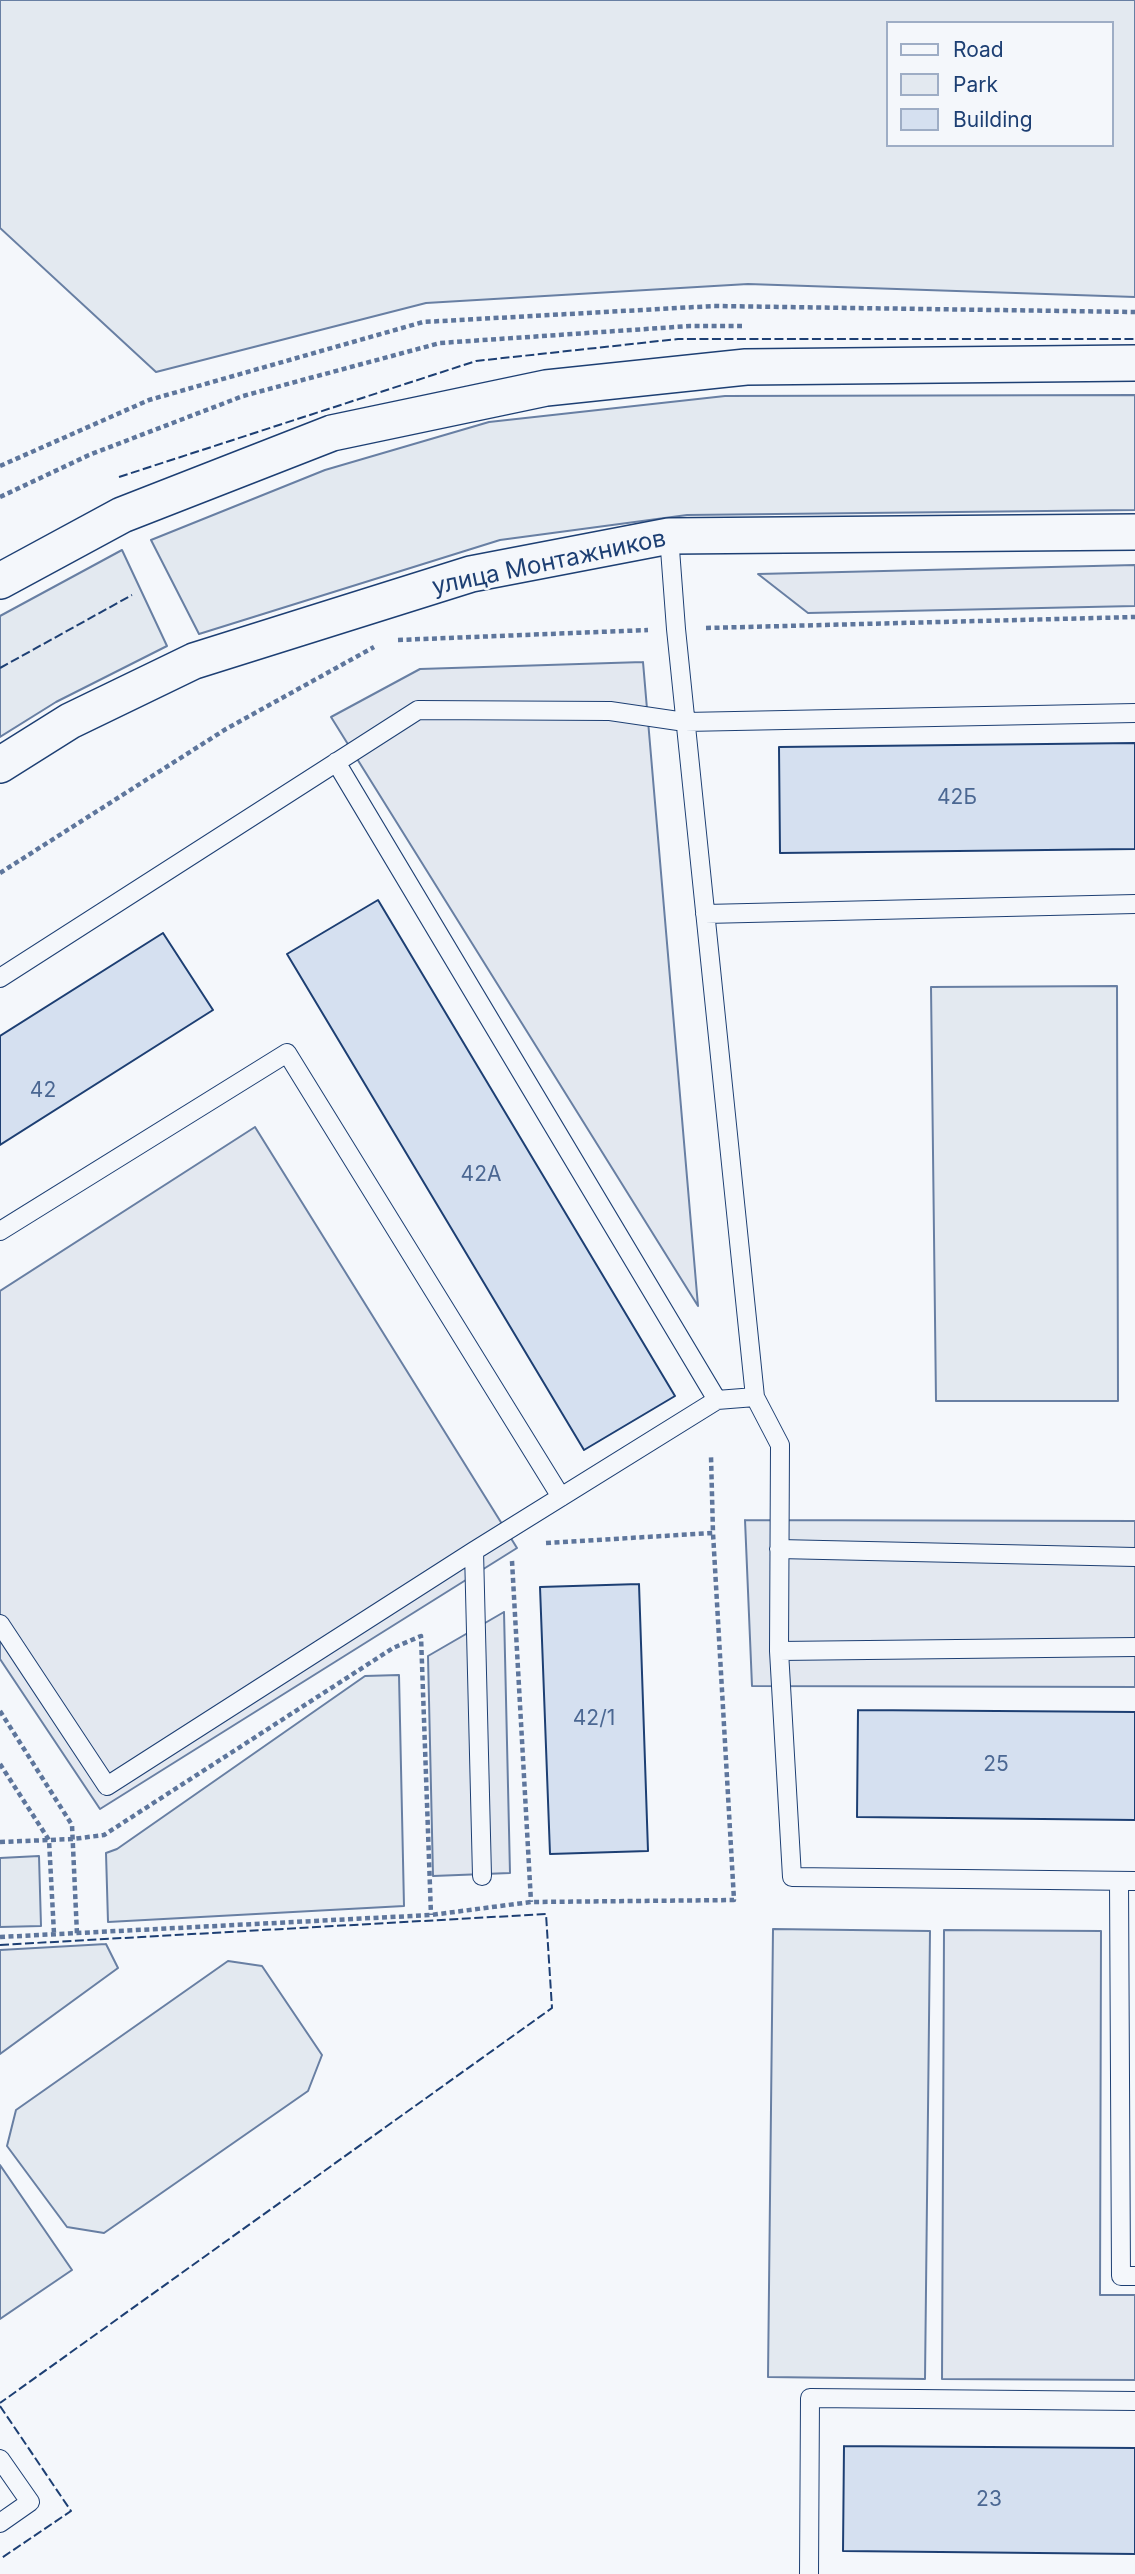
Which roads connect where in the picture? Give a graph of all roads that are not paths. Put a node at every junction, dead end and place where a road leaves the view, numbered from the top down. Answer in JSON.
{"nodes":[{"id":1,"x":1135,"y":363,"type":"edge"},
{"id":2,"x":1135,"y":533,"type":"edge"},
{"id":3,"x":669,"y":536,"type":"junction"},
{"id":4,"x":0,"y":581,"type":"edge"},
{"id":5,"x":1135,"y":713,"type":"edge"},
{"id":6,"x":685,"y":722,"type":"junction"},
{"id":7,"x":336,"y":762,"type":"junction"},
{"id":8,"x":0,"y":765,"type":"edge"},
{"id":9,"x":1135,"y":904,"type":"edge"},
{"id":10,"x":705,"y":914,"type":"junction"},
{"id":11,"x":0,"y":978,"type":"edge"},
{"id":12,"x":0,"y":1231,"type":"edge"},
{"id":13,"x":755,"y":1397,"type":"junction"},
{"id":14,"x":716,"y":1400,"type":"junction"},
{"id":15,"x":561,"y":1497,"type":"junction"},
{"id":16,"x":779,"y":1549,"type":"junction"},
{"id":17,"x":474,"y":1551,"type":"junction"},
{"id":18,"x":1135,"y":1558,"type":"edge"},
{"id":19,"x":0,"y":1624,"type":"edge"},
{"id":20,"x":1135,"y":1647,"type":"edge"},
{"id":21,"x":779,"y":1651,"type":"junction"},
{"id":22,"x":482,"y":1876,"type":"dead end"},
{"id":23,"x":1127,"y":1881,"type":"edge"},
{"id":24,"x":1135,"y":2276,"type":"edge"},
{"id":25,"x":1135,"y":2401,"type":"edge"},
{"id":26,"x":0,"y":2459,"type":"edge"},
{"id":27,"x":0,"y":2523,"type":"edge"},
{"id":28,"x":809,"y":2574,"type":"edge"}],
"edges":[{"from":1,"to":4,"type":"street"},
{"from":2,"to":3,"type":"street","name":"улица Монтажников"},
{"from":3,"to":6,"type":"lane"},
{"from":3,"to":8,"type":"street","name":"улица Монтажников"},
{"from":5,"to":6,"type":"lane"},
{"from":6,"to":7,"type":"lane"},
{"from":6,"to":10,"type":"lane"},
{"from":7,"to":11,"type":"lane"},
{"from":7,"to":14,"type":"lane"},
{"from":9,"to":10,"type":"lane"},
{"from":10,"to":13,"type":"lane"},
{"from":12,"to":15,"type":"lane"},
{"from":13,"to":14,"type":"lane"},
{"from":13,"to":16,"type":"lane"},
{"from":14,"to":15,"type":"lane"},
{"from":15,"to":17,"type":"lane"},
{"from":16,"to":18,"type":"lane"},
{"from":16,"to":21,"type":"lane"},
{"from":17,"to":19,"type":"lane"},
{"from":17,"to":22,"type":"lane"},
{"from":20,"to":21,"type":"lane"},
{"from":21,"to":23,"type":"lane"},
{"from":23,"to":24,"type":"lane"},
{"from":25,"to":28,"type":"lane"},
{"from":26,"to":27,"type":"lane"}]}
